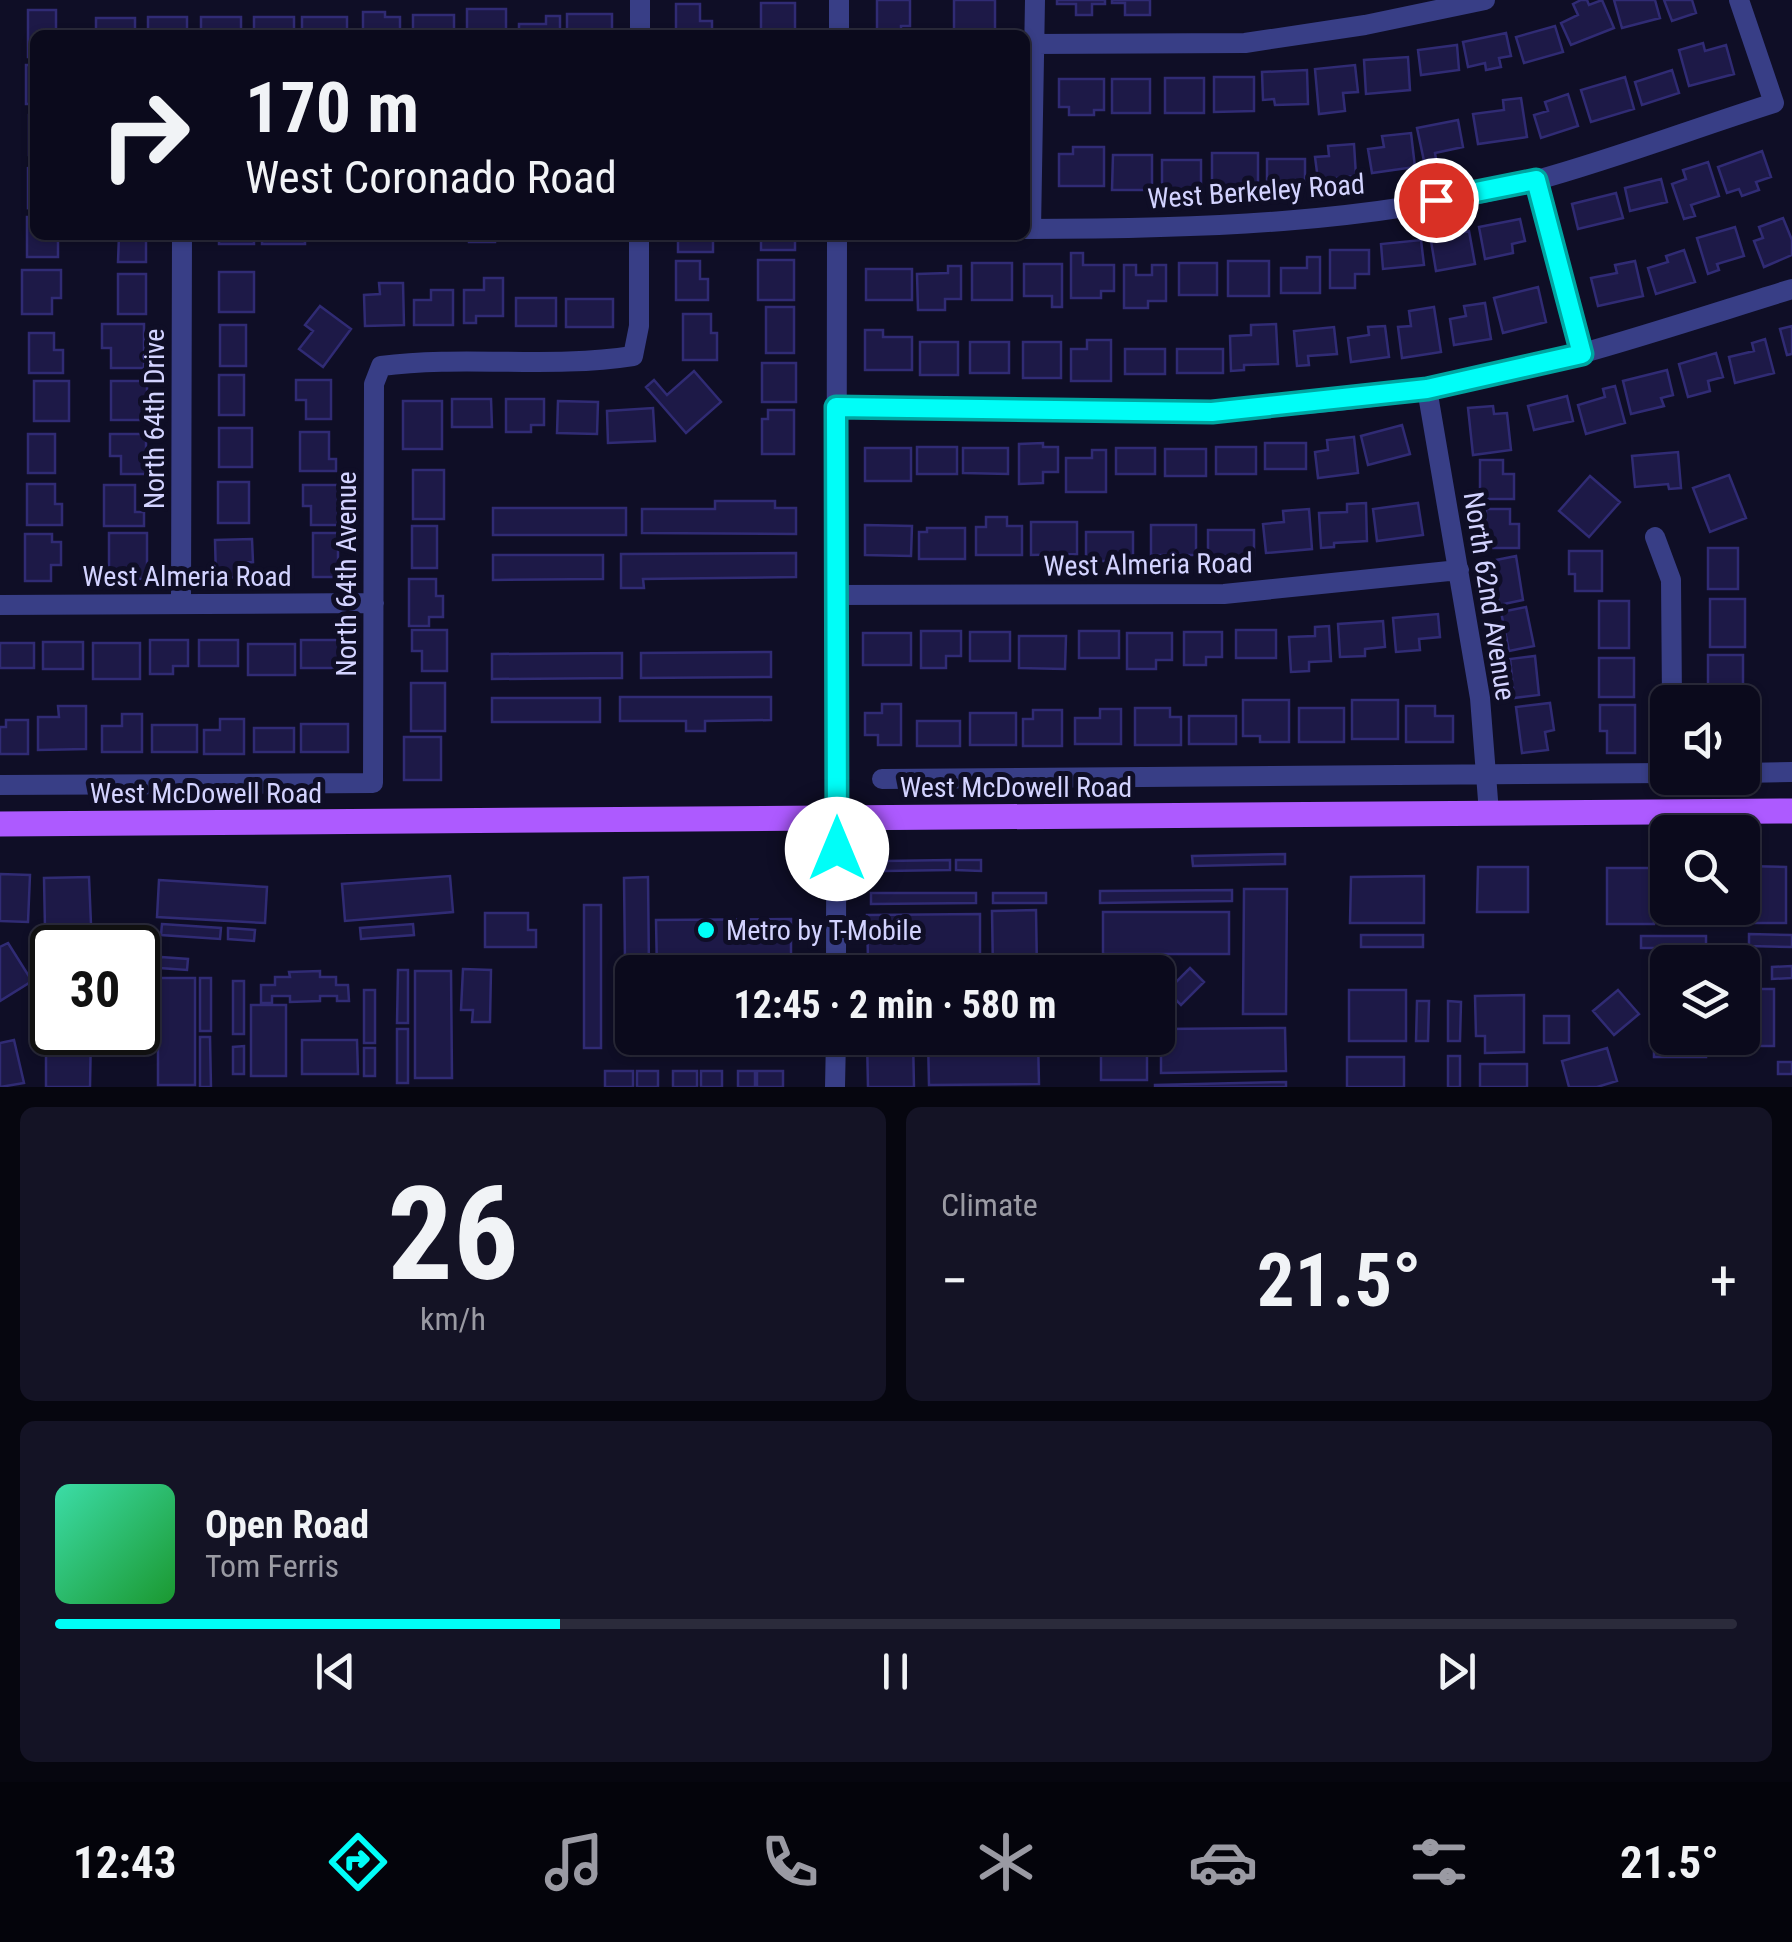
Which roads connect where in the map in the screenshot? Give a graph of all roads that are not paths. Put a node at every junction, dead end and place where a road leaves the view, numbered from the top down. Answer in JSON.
{"nodes":[{"id":1,"x":640,"y":0,"type":"edge"},
{"id":2,"x":839,"y":0,"type":"edge"},
{"id":3,"x":1035,"y":0,"type":"edge"},
{"id":4,"x":1485,"y":0,"type":"edge"},
{"id":5,"x":1739,"y":0,"type":"edge"},
{"id":6,"x":640,"y":30,"type":"edge"},
{"id":7,"x":839,"y":30,"type":"edge"},
{"id":8,"x":1034,"y":44,"type":"junction"},
{"id":9,"x":1030,"y":167,"type":"edge"},
{"id":10,"x":1536,"y":180,"type":"junction"},
{"id":11,"x":1030,"y":229,"type":"edge"},
{"id":12,"x":182,"y":240,"type":"edge"},
{"id":13,"x":639,"y":240,"type":"edge"},
{"id":14,"x":837,"y":240,"type":"edge"},
{"id":15,"x":1792,"y":289,"type":"edge"},
{"id":16,"x":1582,"y":354,"type":"junction"},
{"id":17,"x":1427,"y":389,"type":"junction"},
{"id":18,"x":836,"y":407,"type":"junction"},
{"id":19,"x":1654,"y":537,"type":"dead end"},
{"id":20,"x":1459,"y":570,"type":"junction"},
{"id":21,"x":836,"y":595,"type":"junction"},
{"id":22,"x":374,"y":603,"type":"junction"},
{"id":23,"x":181,"y":604,"type":"junction"},
{"id":24,"x":0,"y":605,"type":"edge"},
{"id":25,"x":1672,"y":685,"type":"edge"},
{"id":26,"x":1760,"y":772,"type":"edge"},
{"id":27,"x":1792,"y":772,"type":"edge"},
{"id":28,"x":1650,"y":773,"type":"edge"},
{"id":29,"x":1487,"y":774,"type":"junction"},
{"id":30,"x":882,"y":778,"type":"dead end"},
{"id":31,"x":374,"y":783,"type":"joint"},
{"id":32,"x":0,"y":785,"type":"edge"},
{"id":33,"x":1792,"y":811,"type":"edge"},
{"id":34,"x":1488,"y":813,"type":"junction"},
{"id":35,"x":837,"y":818,"type":"junction"},
{"id":36,"x":0,"y":824,"type":"edge"},
{"id":37,"x":836,"y":955,"type":"edge"},
{"id":38,"x":836,"y":1055,"type":"edge"},
{"id":39,"x":836,"y":1087,"type":"edge"}],
"edges":[{"from":1,"to":6,"type":"street"},
{"from":2,"to":7,"type":"street"},
{"from":3,"to":8,"type":"street"},
{"from":4,"to":8,"type":"street"},
{"from":5,"to":10,"type":"street","name":"West Berkeley Road"},
{"from":8,"to":9,"type":"street"},
{"from":10,"to":11,"type":"street","name":"West Berkeley Road"},
{"from":10,"to":16,"type":"street"},
{"from":12,"to":23,"type":"street","name":"North 64th Drive"},
{"from":13,"to":22,"type":"street","name":"North 64th Avenue"},
{"from":14,"to":18,"type":"street"},
{"from":15,"to":16,"type":"street"},
{"from":16,"to":17,"type":"street"},
{"from":17,"to":18,"type":"street"},
{"from":17,"to":20,"type":"street","name":"North 62nd Avenue"},
{"from":18,"to":21,"type":"street"},
{"from":19,"to":25,"type":"street"},
{"from":20,"to":21,"type":"street","name":"West Almeria Road"},
{"from":20,"to":29,"type":"street","name":"North 62nd Avenue"},
{"from":21,"to":35,"type":"street"},
{"from":22,"to":23,"type":"street","name":"West Almeria Road"},
{"from":22,"to":31,"type":"street","name":"North 64th Avenue"},
{"from":23,"to":24,"type":"street","name":"West Almeria Road"},
{"from":26,"to":27,"type":"street"},
{"from":28,"to":29,"type":"street","name":"West McDowell Road"},
{"from":29,"to":30,"type":"street","name":"West McDowell Road"},
{"from":29,"to":34,"type":"street","name":"North 62nd Avenue"},
{"from":31,"to":32,"type":"street","name":"West McDowell Road"},
{"from":33,"to":34,"type":"main road","name":"West McDowell Road"},
{"from":34,"to":35,"type":"main road","name":"West McDowell Road"},
{"from":35,"to":36,"type":"main road","name":"West McDowell Road"},
{"from":35,"to":37,"type":"street"},
{"from":38,"to":39,"type":"street"}]}
